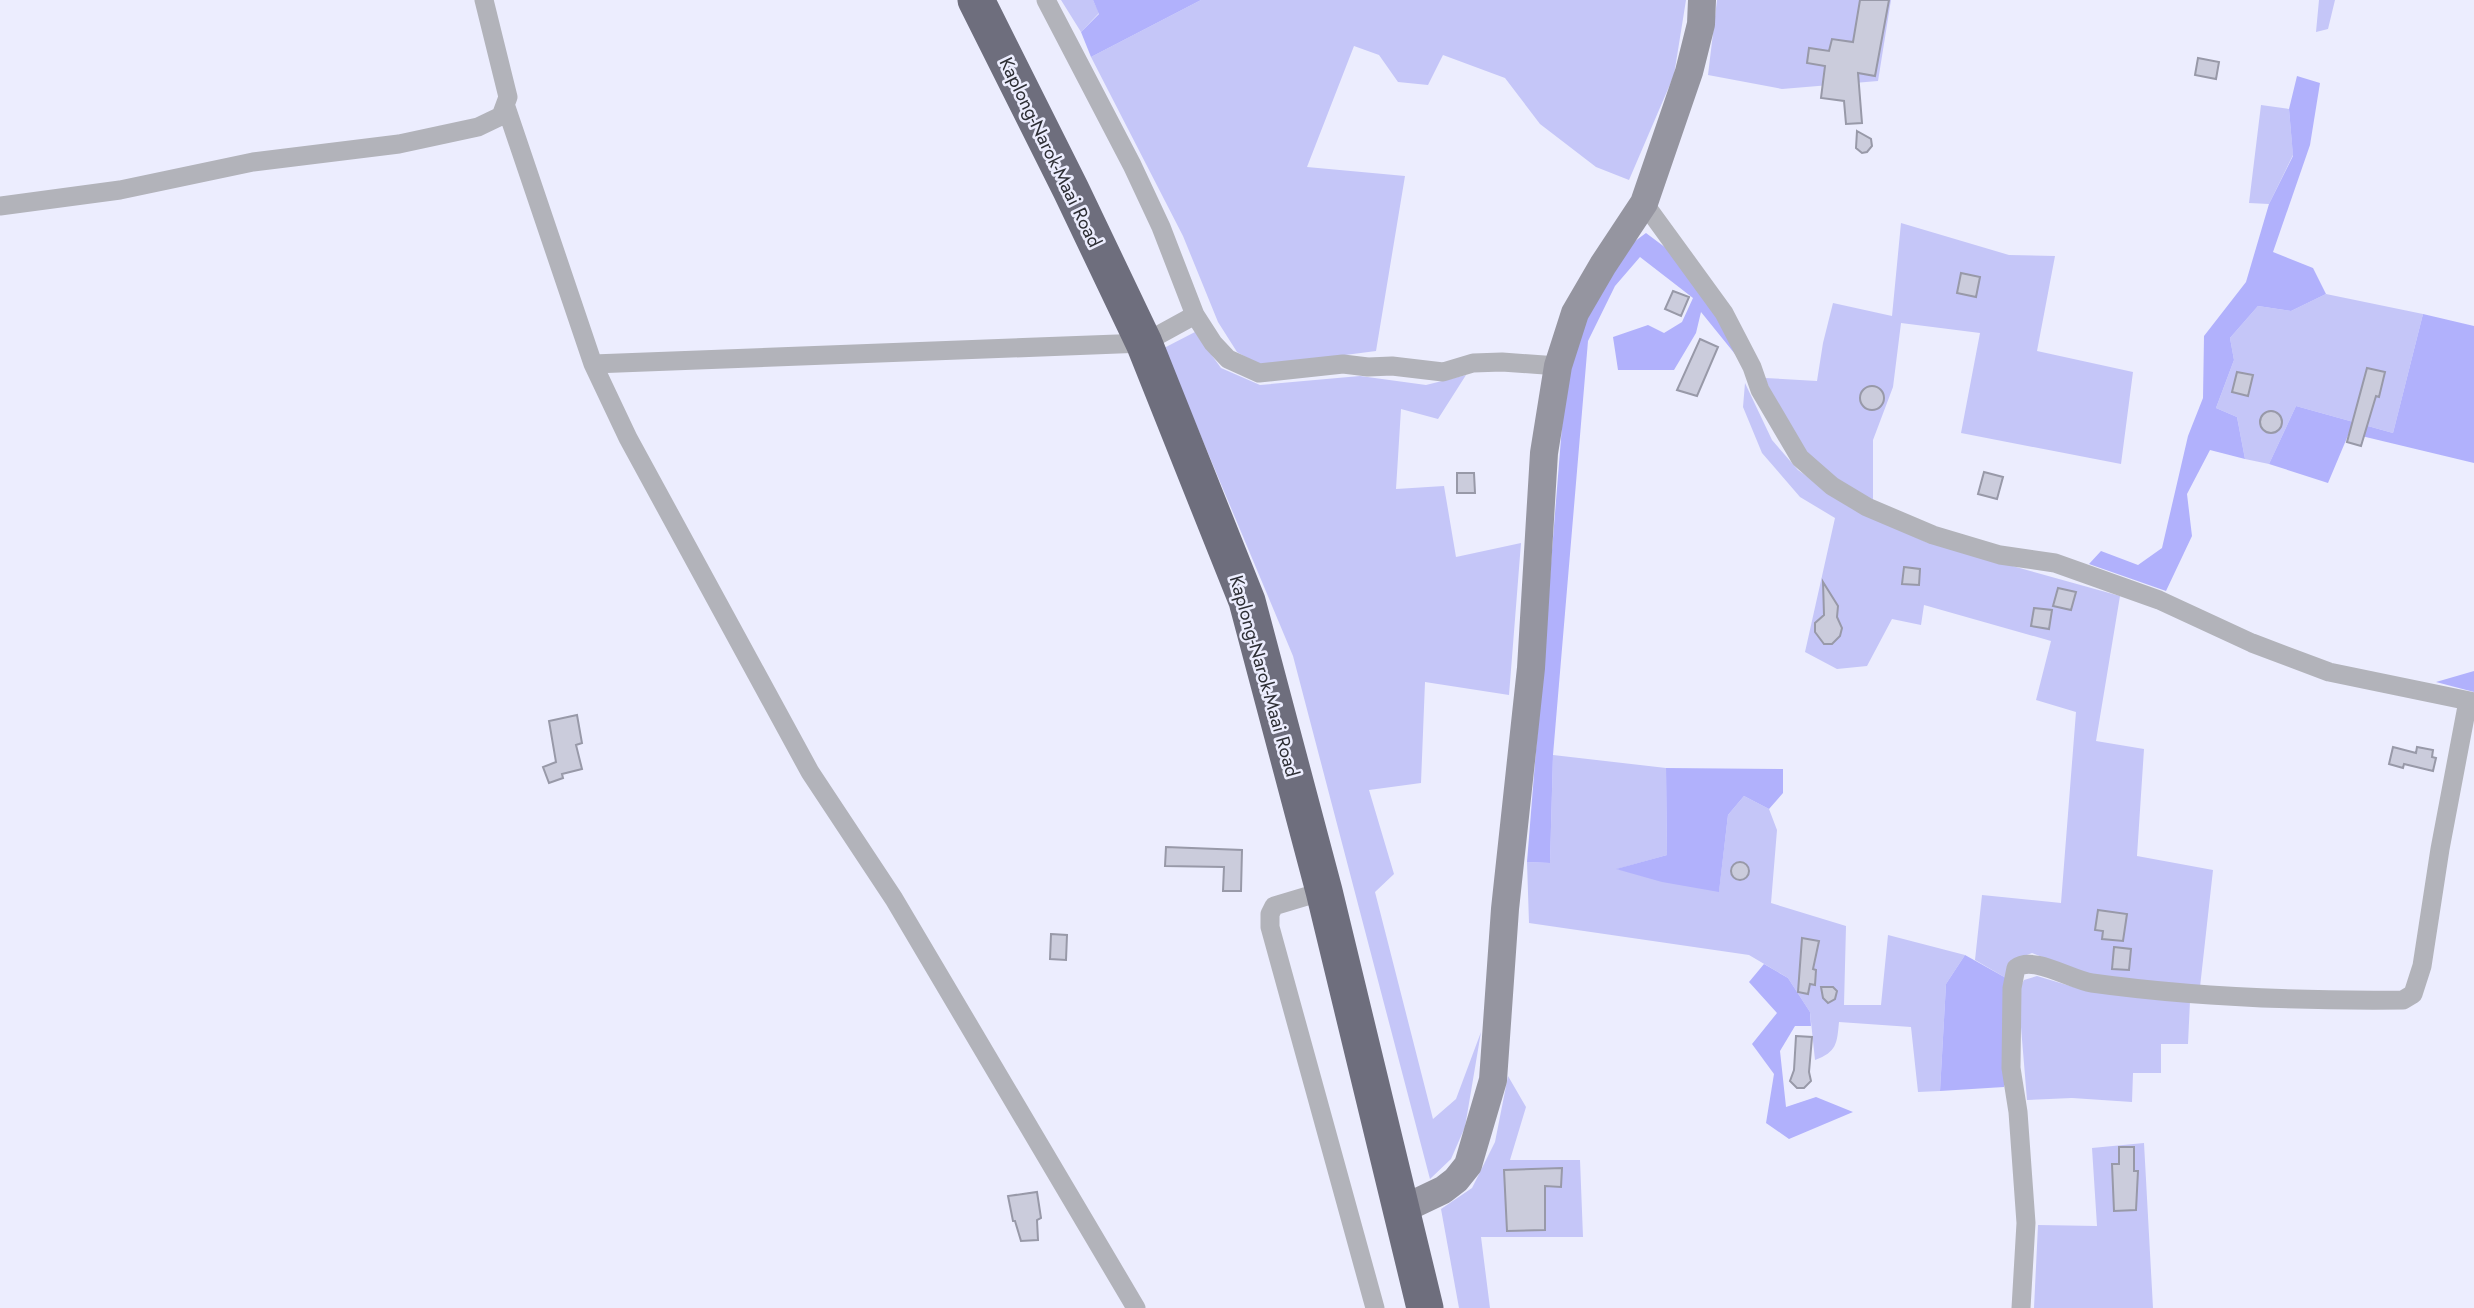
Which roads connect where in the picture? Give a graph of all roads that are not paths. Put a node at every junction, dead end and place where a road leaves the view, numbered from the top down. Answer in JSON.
{"nodes":[{"id":1,"x":484,"y":0,"type":"edge"},
{"id":2,"x":976,"y":0,"type":"edge"},
{"id":3,"x":1046,"y":0,"type":"edge"},
{"id":4,"x":1702,"y":0,"type":"edge"},
{"id":5,"x":506,"y":107,"type":"junction"},
{"id":6,"x":1644,"y":203,"type":"junction"},
{"id":7,"x":0,"y":206,"type":"edge"},
{"id":8,"x":1195,"y":315,"type":"junction"},
{"id":9,"x":1144,"y":344,"type":"junction"},
{"id":10,"x":593,"y":364,"type":"junction"},
{"id":11,"x":1558,"y":366,"type":"junction"},
{"id":12,"x":2471,"y":701,"type":"edge"},
{"id":13,"x":1324,"y":891,"type":"junction"},
{"id":14,"x":1401,"y":1210,"type":"junction"},
{"id":15,"x":1136,"y":1308,"type":"edge"},
{"id":16,"x":1376,"y":1308,"type":"edge"},
{"id":17,"x":1425,"y":1308,"type":"edge"},
{"id":18,"x":2021,"y":1308,"type":"edge"}],
"edges":[{"from":1,"to":5,"type":"street"},
{"from":2,"to":9,"type":"highway","name":"Kaplong-Narok-Maai Road"},
{"from":3,"to":8,"type":"street"},
{"from":4,"to":6,"type":"street"},
{"from":5,"to":7,"type":"street"},
{"from":5,"to":10,"type":"street"},
{"from":6,"to":11,"type":"street"},
{"from":6,"to":12,"type":"street"},
{"from":8,"to":9,"type":"street"},
{"from":8,"to":11,"type":"street"},
{"from":9,"to":10,"type":"street"},
{"from":9,"to":13,"type":"highway","name":"Kaplong-Narok-Maai Road"},
{"from":10,"to":15,"type":"street"},
{"from":11,"to":14,"type":"street"},
{"from":12,"to":18,"type":"street"},
{"from":13,"to":14,"type":"highway","name":"Kaplong-Narok-Maai Road"},
{"from":13,"to":16,"type":"street"},
{"from":14,"to":17,"type":"highway","name":"Kaplong-Narok-Maai Road"}]}
